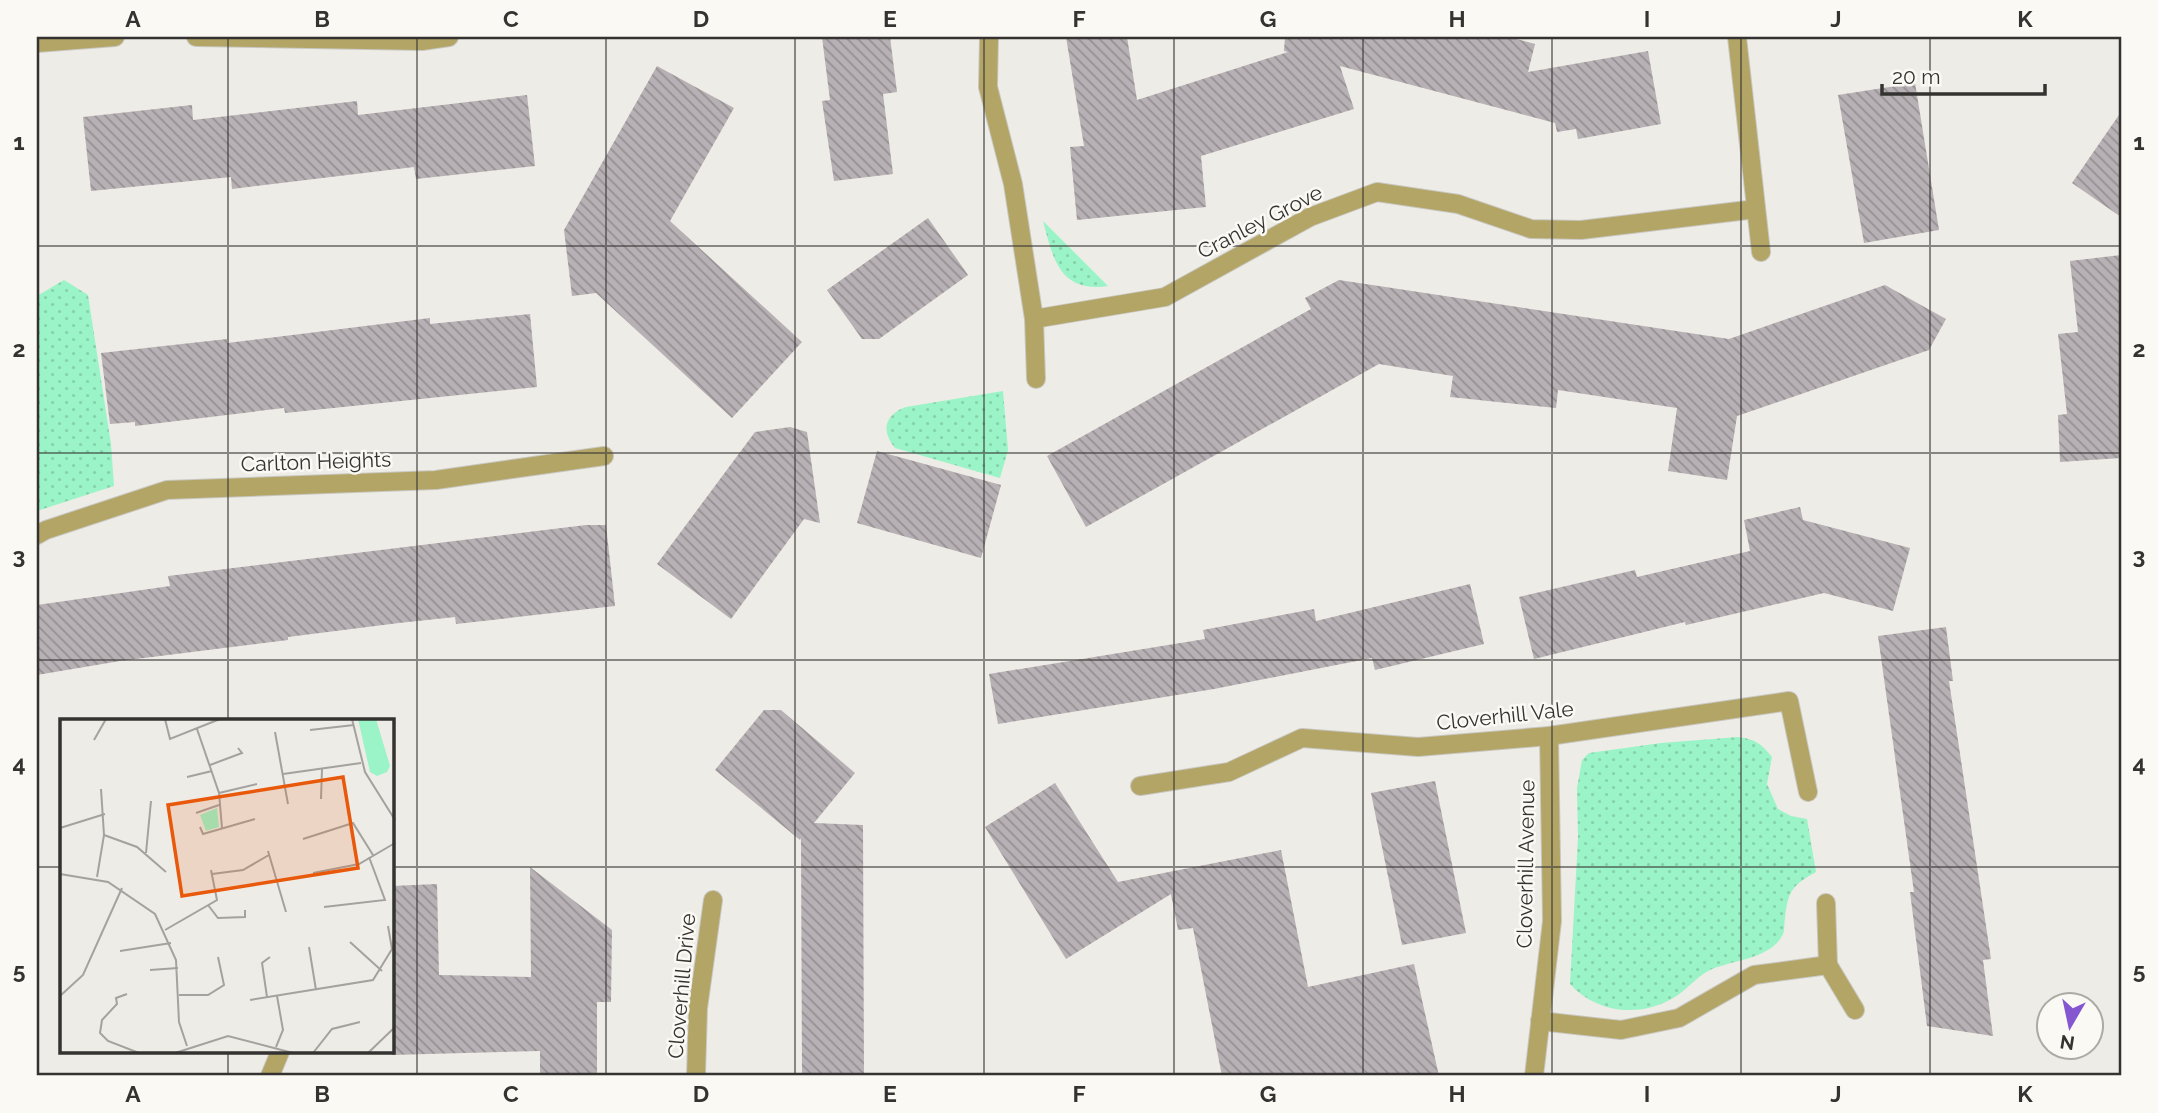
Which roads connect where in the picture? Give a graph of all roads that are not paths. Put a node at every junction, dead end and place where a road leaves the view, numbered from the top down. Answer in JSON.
{"nodes":[{"id":1,"x":116,"y":37,"type":"edge"},
{"id":2,"x":196,"y":37,"type":"edge"},
{"id":3,"x":449,"y":37,"type":"edge"},
{"id":4,"x":989,"y":37,"type":"edge"},
{"id":5,"x":1737,"y":37,"type":"edge"},
{"id":6,"x":37,"y":43,"type":"edge"},
{"id":7,"x":1756,"y":209,"type":"junction"},
{"id":8,"x":1761,"y":252,"type":"dead end"},
{"id":9,"x":1034,"y":319,"type":"junction"},
{"id":10,"x":1036,"y":379,"type":"dead end"},
{"id":11,"x":604,"y":456,"type":"dead end"},
{"id":12,"x":37,"y":535,"type":"edge"},
{"id":13,"x":1549,"y":736,"type":"junction"},
{"id":14,"x":1140,"y":786,"type":"dead end"},
{"id":15,"x":1808,"y":792,"type":"dead end"},
{"id":16,"x":713,"y":900,"type":"dead end"},
{"id":17,"x":1826,"y":903,"type":"dead end"},
{"id":18,"x":1828,"y":965,"type":"junction"},
{"id":19,"x":1855,"y":1010,"type":"dead end"},
{"id":20,"x":1540,"y":1021,"type":"junction"},
{"id":21,"x":278,"y":1054,"type":"edge"},
{"id":22,"x":270,"y":1076,"type":"edge"},
{"id":23,"x":696,"y":1076,"type":"edge"},
{"id":24,"x":1534,"y":1076,"type":"edge"}],
"edges":[{"from":1,"to":6,"type":"street"},
{"from":2,"to":3,"type":"street"},
{"from":4,"to":9,"type":"street"},
{"from":5,"to":7,"type":"street"},
{"from":7,"to":8,"type":"street"},
{"from":7,"to":9,"type":"street","name":"Cranley Grove"},
{"from":9,"to":10,"type":"street"},
{"from":11,"to":12,"type":"street","name":"Carlton Heights"},
{"from":13,"to":14,"type":"street","name":"Cloverhill Vale"},
{"from":13,"to":15,"type":"street","name":"Cloverhill Vale"},
{"from":13,"to":20,"type":"street","name":"Cloverhill Avenue"},
{"from":16,"to":23,"type":"street","name":"Cloverhill Drive"},
{"from":17,"to":18,"type":"street"},
{"from":18,"to":19,"type":"street"},
{"from":18,"to":20,"type":"street"},
{"from":20,"to":24,"type":"street","name":"Cloverhill Avenue"},
{"from":21,"to":22,"type":"street"}]}
